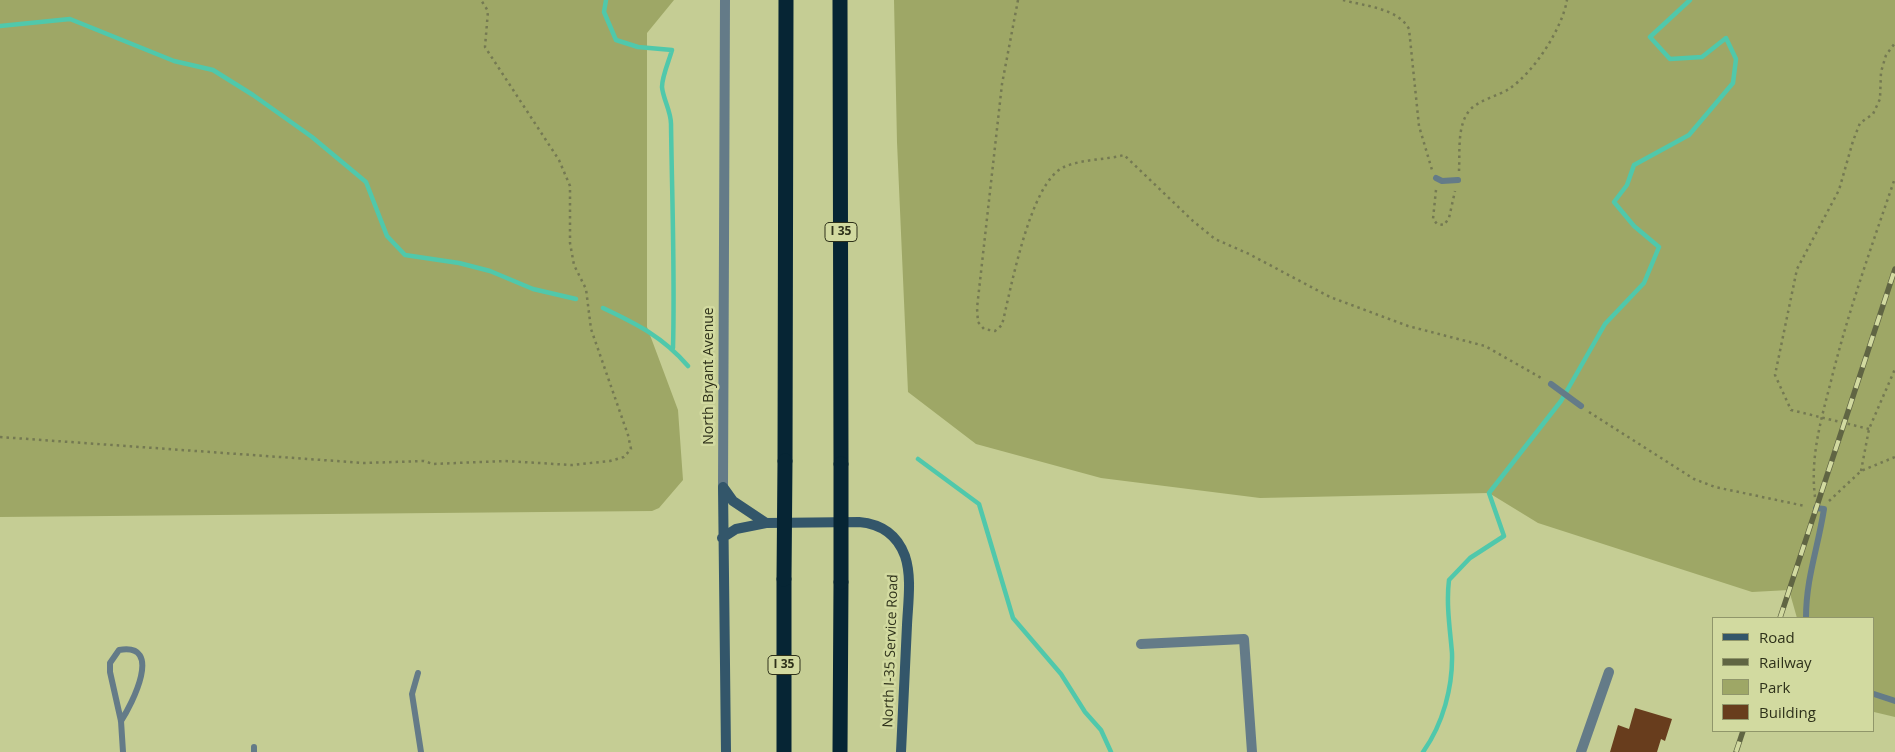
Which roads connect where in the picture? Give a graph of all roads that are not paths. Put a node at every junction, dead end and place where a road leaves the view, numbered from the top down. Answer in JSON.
{"nodes":[{"id":1,"x":725,"y":0,"type":"edge"},
{"id":2,"x":786,"y":0,"type":"edge"},
{"id":3,"x":840,"y":0,"type":"edge"},
{"id":4,"x":1436,"y":178,"type":"road end"},
{"id":5,"x":1458,"y":180,"type":"road end"},
{"id":6,"x":1551,"y":384,"type":"road end"},
{"id":7,"x":1581,"y":406,"type":"road end"},
{"id":8,"x":723,"y":487,"type":"junction"},
{"id":9,"x":1816,"y":508,"type":"road end"},
{"id":10,"x":766,"y":523,"type":"junction"},
{"id":11,"x":722,"y":538,"type":"junction"},
{"id":12,"x":1806,"y":617,"type":"edge"},
{"id":13,"x":1141,"y":644,"type":"dead end"},
{"id":14,"x":1609,"y":672,"type":"dead end"},
{"id":15,"x":418,"y":673,"type":"dead end"},
{"id":16,"x":1875,"y":694,"type":"edge"},
{"id":17,"x":1895,"y":701,"type":"edge"},
{"id":18,"x":121,"y":721,"type":"junction"},
{"id":19,"x":123,"y":752,"type":"edge"},
{"id":20,"x":421,"y":752,"type":"edge"},
{"id":21,"x":726,"y":752,"type":"edge"},
{"id":22,"x":784,"y":752,"type":"edge"},
{"id":23,"x":840,"y":752,"type":"edge"},
{"id":24,"x":901,"y":752,"type":"edge"},
{"id":25,"x":1252,"y":752,"type":"edge"},
{"id":26,"x":1580,"y":752,"type":"edge"}],
"edges":[{"from":1,"to":8,"type":"street","name":"North Bryant Avenue"},
{"from":2,"to":22,"type":"highway","number":"I 35","bridge":true},
{"from":3,"to":23,"type":"highway","number":"I 35","bridge":true},
{"from":4,"to":5,"type":"lane"},
{"from":6,"to":7,"type":"lane"},
{"from":8,"to":10,"type":"main road"},
{"from":8,"to":11,"type":"main road","name":"North Bryant Avenue"},
{"from":9,"to":12,"type":"lane"},
{"from":10,"to":11,"type":"main road","name":"North I-35 Service Road"},
{"from":10,"to":24,"type":"main road","name":"North I-35 Service Road"},
{"from":11,"to":21,"type":"main road","name":"North Bryant Avenue"},
{"from":13,"to":25,"type":"street"},
{"from":14,"to":26,"type":"street"},
{"from":15,"to":20,"type":"lane"},
{"from":16,"to":17,"type":"lane"},
{"from":18,"to":18,"type":"lane"},
{"from":18,"to":19,"type":"lane"}]}
